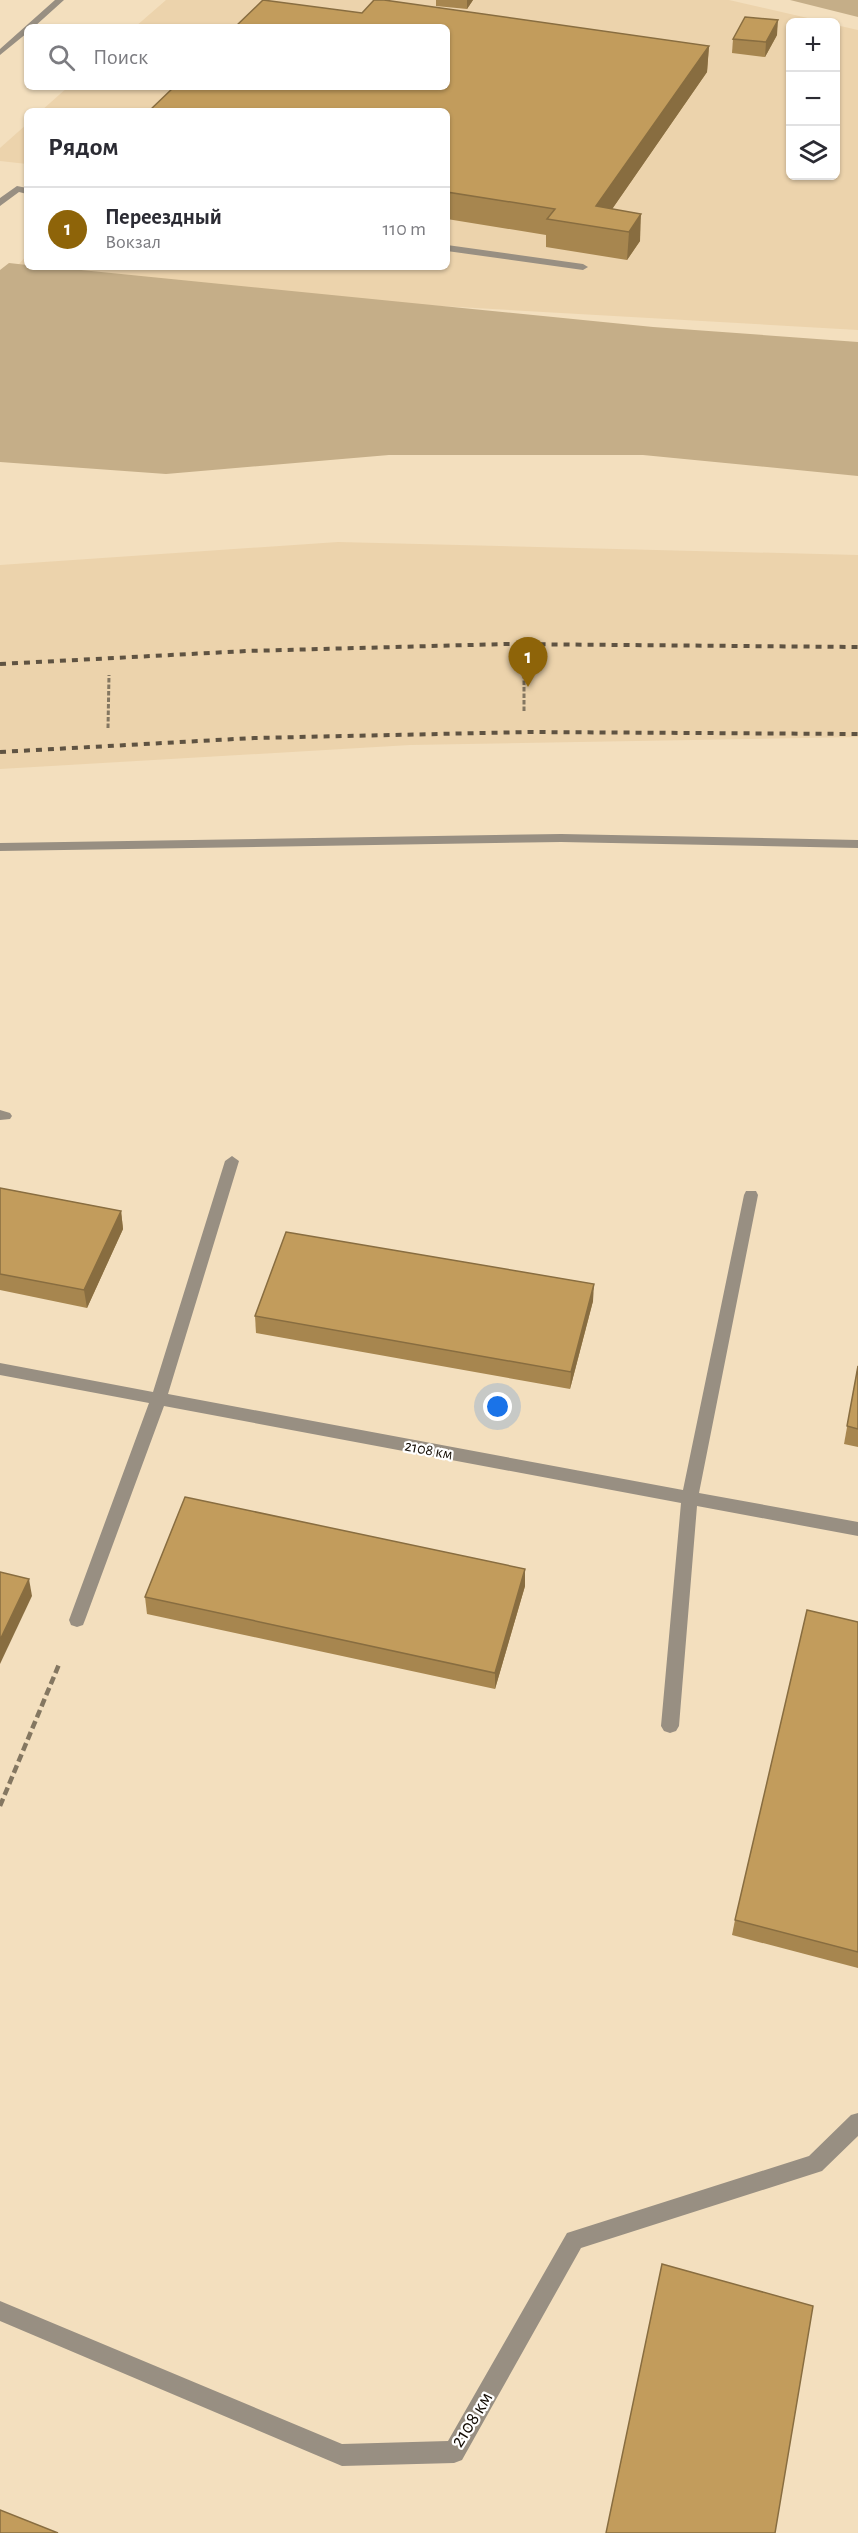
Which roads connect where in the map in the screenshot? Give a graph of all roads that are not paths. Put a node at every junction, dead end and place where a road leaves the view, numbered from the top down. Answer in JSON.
{"nodes":[{"id":1,"x":60,"y":0,"type":"edge"},
{"id":2,"x":33,"y":24,"type":"edge"},
{"id":3,"x":24,"y":32,"type":"edge"},
{"id":4,"x":0,"y":53,"type":"edge"},
{"id":5,"x":24,"y":190,"type":"edge"},
{"id":6,"x":0,"y":203,"type":"edge"},
{"id":7,"x":450,"y":248,"type":"edge"},
{"id":8,"x":583,"y":267,"type":"dead end"},
{"id":9,"x":858,"y":844,"type":"edge"},
{"id":10,"x":0,"y":847,"type":"edge"},
{"id":11,"x":232,"y":1161,"type":"dead end"},
{"id":12,"x":751,"y":1195,"type":"dead end"},
{"id":13,"x":0,"y":1369,"type":"edge"},
{"id":14,"x":159,"y":1398,"type":"junction"},
{"id":15,"x":690,"y":1498,"type":"junction"},
{"id":16,"x":858,"y":1529,"type":"edge"},
{"id":17,"x":77,"y":1620,"type":"road end"},
{"id":18,"x":670,"y":1726,"type":"dead end"},
{"id":19,"x":858,"y":2122,"type":"edge"},
{"id":20,"x":0,"y":2311,"type":"edge"}],
"edges":[{"from":1,"to":2,"type":"street"},
{"from":3,"to":4,"type":"street"},
{"from":5,"to":6,"type":"street"},
{"from":7,"to":8,"type":"street"},
{"from":9,"to":10,"type":"street"},
{"from":11,"to":14,"type":"street"},
{"from":12,"to":15,"type":"street"},
{"from":13,"to":14,"type":"street","name":"2108 км"},
{"from":14,"to":15,"type":"street","name":"2108 км"},
{"from":14,"to":17,"type":"street"},
{"from":15,"to":16,"type":"street","name":"2108 км"},
{"from":15,"to":18,"type":"street"},
{"from":19,"to":20,"type":"street","name":"2108 км"}]}
